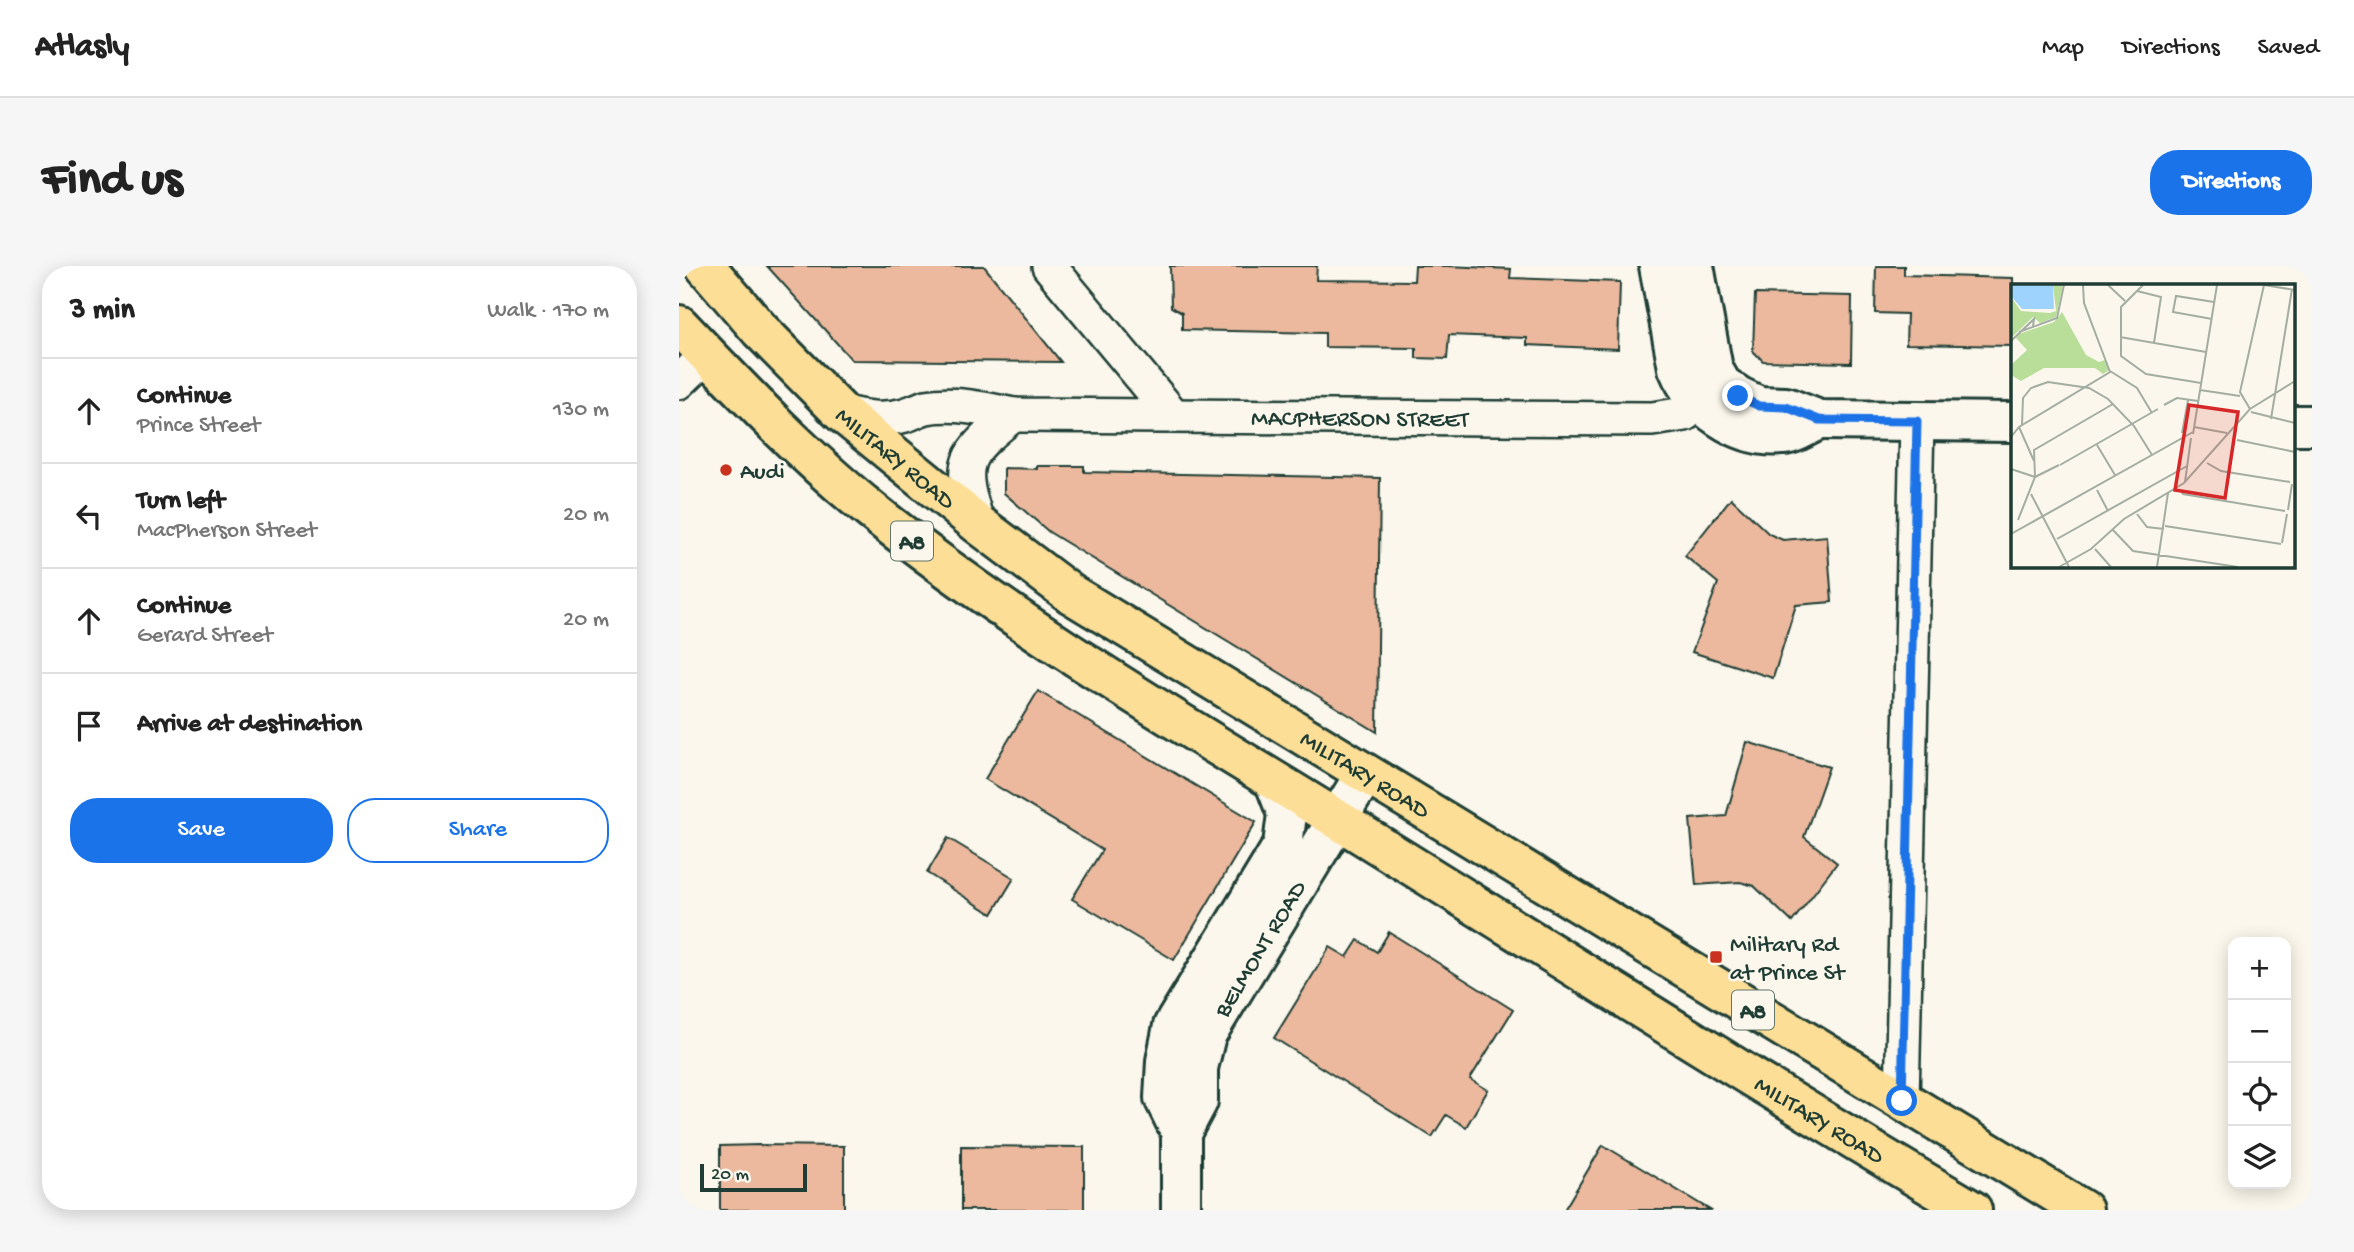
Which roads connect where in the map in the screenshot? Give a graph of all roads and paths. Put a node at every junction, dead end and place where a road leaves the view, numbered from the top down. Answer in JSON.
{"nodes":[{"id":1,"x":705,"y":266,"type":"edge"},
{"id":2,"x":1049,"y":266,"type":"edge"},
{"id":3,"x":1659,"y":266,"type":"edge"},
{"id":4,"x":1694,"y":266,"type":"edge"},
{"id":5,"x":679,"y":325,"type":"edge"},
{"id":6,"x":707,"y":355,"type":"junction"},
{"id":7,"x":679,"y":382,"type":"edge"},
{"id":8,"x":1699,"y":402,"type":"junction"},
{"id":9,"x":841,"y":412,"type":"junction"},
{"id":10,"x":1013,"y":415,"type":"junction"},
{"id":11,"x":1173,"y":415,"type":"junction"},
{"id":12,"x":1819,"y":420,"type":"junction"},
{"id":13,"x":1917,"y":421,"type":"junction"},
{"id":14,"x":2011,"y":422,"type":"edge"},
{"id":15,"x":978,"y":524,"type":"junction"},
{"id":16,"x":1365,"y":774,"type":"junction"},
{"id":17,"x":1275,"y":783,"type":"junction"},
{"id":18,"x":1339,"y":820,"type":"junction"},
{"id":19,"x":1902,"y":1101,"type":"junction"},
{"id":20,"x":1181,"y":1133,"type":"junction"},
{"id":21,"x":1181,"y":1210,"type":"edge"},
{"id":22,"x":1972,"y":1210,"type":"edge"},
{"id":23,"x":2083,"y":1210,"type":"edge"}],
"edges":[{"from":1,"to":9,"type":"highway","name":"MILITARY ROAD","number":"A8"},
{"from":2,"to":11,"type":"street"},
{"from":3,"to":8,"type":"street"},
{"from":4,"to":12,"type":"street"},
{"from":5,"to":6,"type":"highway","name":"MILITARY ROAD","number":"A8"},
{"from":6,"to":7,"type":"street"},
{"from":6,"to":17,"type":"highway","name":"MILITARY ROAD","number":"A8"},
{"from":8,"to":11,"type":"street","name":"MACPHERSON STREET"},
{"from":8,"to":12,"type":"street"},
{"from":9,"to":10,"type":"street","name":"MACPHERSON STREET"},
{"from":9,"to":15,"type":"highway","name":"MILITARY ROAD","number":"A8"},
{"from":10,"to":11,"type":"street","name":"MACPHERSON STREET"},
{"from":10,"to":15,"type":"street"},
{"from":12,"to":13,"type":"street"},
{"from":13,"to":14,"type":"street"},
{"from":13,"to":19,"type":"street"},
{"from":15,"to":16,"type":"highway","name":"MILITARY ROAD","number":"A8"},
{"from":16,"to":18,"type":"street","name":"BELMONT ROAD"},
{"from":16,"to":19,"type":"highway","name":"MILITARY ROAD","number":"A8"},
{"from":17,"to":18,"type":"highway","name":"MILITARY ROAD","number":"A8"},
{"from":17,"to":20,"type":"street","name":"BELMONT ROAD"},
{"from":18,"to":20,"type":"street","name":"BELMONT ROAD"},
{"from":18,"to":22,"type":"highway","name":"MILITARY ROAD","number":"A8"},
{"from":19,"to":23,"type":"highway","name":"MILITARY ROAD","number":"A8"},
{"from":20,"to":21,"type":"street","name":"BELMONT ROAD"}]}
